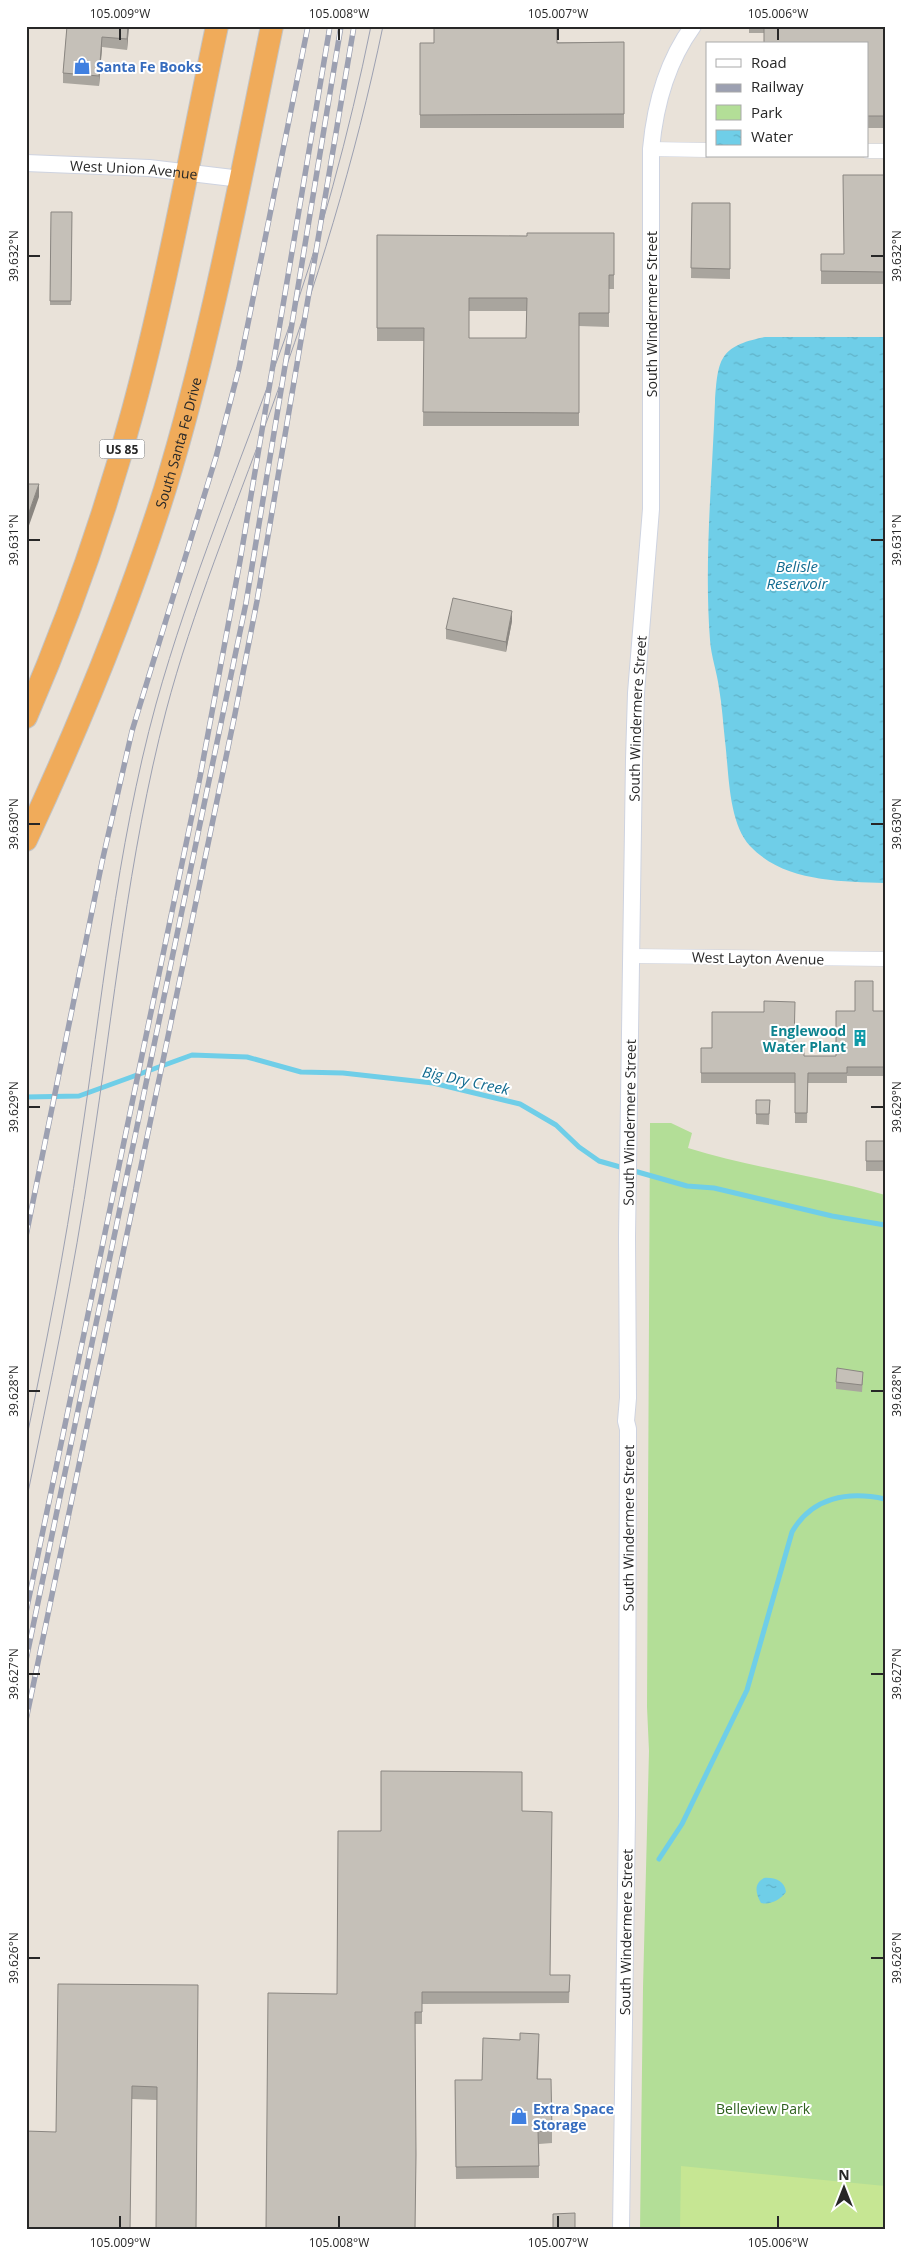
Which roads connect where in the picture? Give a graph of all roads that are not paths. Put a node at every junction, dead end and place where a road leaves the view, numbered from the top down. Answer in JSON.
{"nodes":[{"id":1,"x":217,"y":26,"type":"edge"},
{"id":2,"x":272,"y":26,"type":"edge"},
{"id":3,"x":693,"y":26,"type":"edge"},
{"id":4,"x":650,"y":149,"type":"junction"},
{"id":5,"x":706,"y":150,"type":"edge"},
{"id":6,"x":868,"y":151,"type":"edge"},
{"id":7,"x":885,"y":151,"type":"edge"},
{"id":8,"x":26,"y":163,"type":"edge"},
{"id":9,"x":186,"y":172,"type":"junction"},
{"id":10,"x":241,"y":179,"type":"junction"},
{"id":11,"x":26,"y":717,"type":"edge"},
{"id":12,"x":26,"y":840,"type":"edge"},
{"id":13,"x":632,"y":956,"type":"junction"},
{"id":14,"x":885,"y":959,"type":"edge"},
{"id":15,"x":622,"y":2230,"type":"edge"}],
"edges":[{"from":1,"to":9,"type":"highway","number":"US 85"},
{"from":2,"to":10,"type":"highway","name":"South Santa Fe Drive"},
{"from":3,"to":4,"type":"street","name":"South Windermere Street"},
{"from":4,"to":5,"type":"street"},
{"from":4,"to":13,"type":"street","name":"South Windermere Street"},
{"from":6,"to":7,"type":"street"},
{"from":8,"to":9,"type":"street","name":"West Union Avenue"},
{"from":9,"to":10,"type":"street","name":"West Union Avenue"},
{"from":9,"to":11,"type":"highway","number":"US 85"},
{"from":10,"to":12,"type":"highway","name":"South Santa Fe Drive"},
{"from":13,"to":14,"type":"street","name":"West Layton Avenue"},
{"from":13,"to":15,"type":"street","name":"South Windermere Street"}]}
